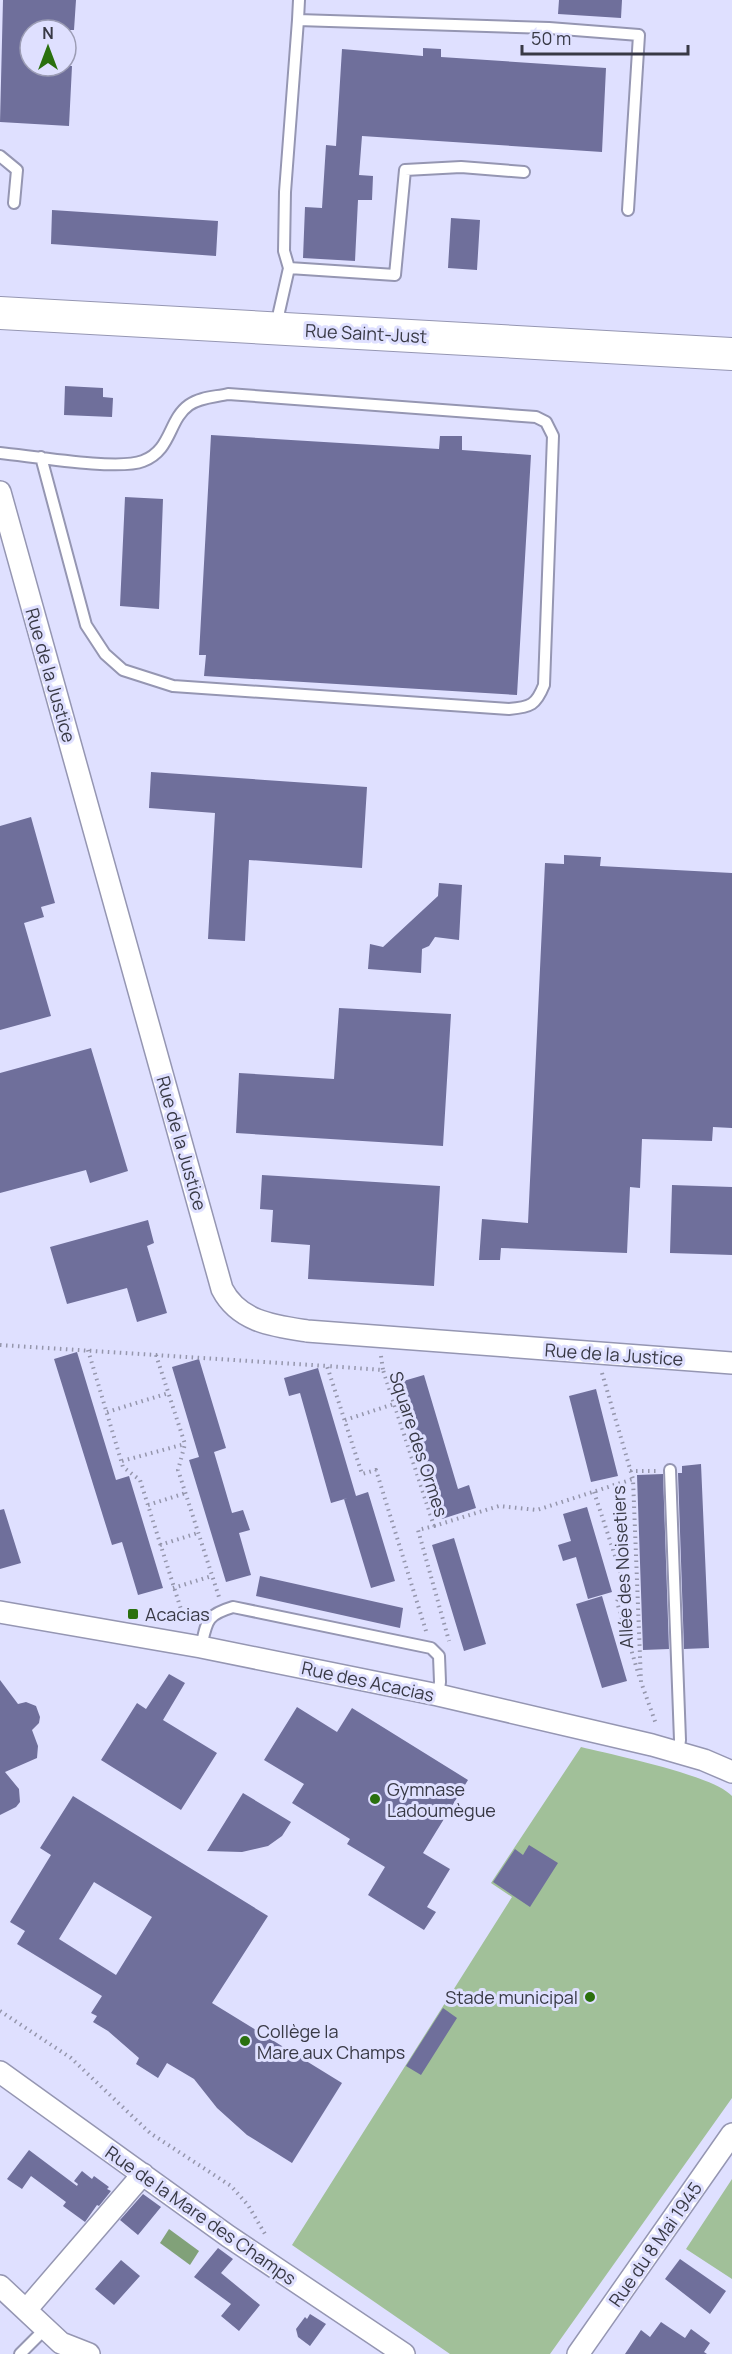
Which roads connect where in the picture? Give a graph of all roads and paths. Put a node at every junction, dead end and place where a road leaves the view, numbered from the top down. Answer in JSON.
{"nodes":[{"id":1,"x":299,"y":0,"type":"edge"},
{"id":2,"x":298,"y":20,"type":"junction"},
{"id":3,"x":0,"y":156,"type":"edge"},
{"id":4,"x":524,"y":172,"type":"dead end"},
{"id":5,"x":14,"y":202,"type":"dead end"},
{"id":6,"x":628,"y":210,"type":"dead end"},
{"id":7,"x":289,"y":268,"type":"junction"},
{"id":8,"x":0,"y":313,"type":"edge"},
{"id":9,"x":282,"y":328,"type":"junction"},
{"id":10,"x":732,"y":354,"type":"edge"},
{"id":11,"x":0,"y":453,"type":"edge"},
{"id":12,"x":41,"y":457,"type":"junction"},
{"id":13,"x":0,"y":492,"type":"edge"},
{"id":14,"x":0,"y":1345,"type":"edge"},
{"id":15,"x":88,"y":1350,"type":"junction"},
{"id":16,"x":596,"y":1352,"type":"junction"},
{"id":17,"x":156,"y":1355,"type":"junction"},
{"id":18,"x":732,"y":1363,"type":"edge"},
{"id":19,"x":327,"y":1366,"type":"junction"},
{"id":20,"x":169,"y":1393,"type":"junction"},
{"id":21,"x":394,"y":1404,"type":"junction"},
{"id":22,"x":106,"y":1412,"type":"junction"},
{"id":23,"x":345,"y":1420,"type":"junction"},
{"id":24,"x":185,"y":1444,"type":"junction"},
{"id":25,"x":122,"y":1461,"type":"junction"},
{"id":26,"x":670,"y":1470,"type":"joint"},
{"id":27,"x":630,"y":1471,"type":"junction"},
{"id":28,"x":633,"y":1479,"type":"junction"},
{"id":29,"x":594,"y":1492,"type":"junction"},
{"id":30,"x":186,"y":1493,"type":"junction"},
{"id":31,"x":148,"y":1505,"type":"junction"},
{"id":32,"x":434,"y":1526,"type":"junction"},
{"id":33,"x":198,"y":1533,"type":"junction"},
{"id":34,"x":160,"y":1545,"type":"junction"},
{"id":35,"x":212,"y":1576,"type":"junction"},
{"id":36,"x":174,"y":1587,"type":"junction"},
{"id":37,"x":223,"y":1610,"type":"junction"},
{"id":38,"x":0,"y":1612,"type":"edge"},
{"id":39,"x":191,"y":1645,"type":"junction"},
{"id":40,"x":435,"y":1652,"type":"junction"},
{"id":41,"x":641,"y":1682,"type":"junction"},
{"id":42,"x":438,"y":1695,"type":"junction"},
{"id":43,"x":652,"y":1746,"type":"junction"},
{"id":44,"x":678,"y":1753,"type":"junction"},
{"id":45,"x":731,"y":1771,"type":"edge"},
{"id":46,"x":0,"y":2011,"type":"edge"},
{"id":47,"x":0,"y":2072,"type":"edge"},
{"id":48,"x":732,"y":2134,"type":"edge"},
{"id":49,"x":143,"y":2174,"type":"junction"},
{"id":50,"x":271,"y":2244,"type":"dead end"},
{"id":51,"x":0,"y":2286,"type":"edge"},
{"id":52,"x":26,"y":2310,"type":"junction"},
{"id":53,"x":46,"y":2328,"type":"junction"},
{"id":54,"x":20,"y":2354,"type":"edge"},
{"id":55,"x":89,"y":2354,"type":"edge"},
{"id":56,"x":404,"y":2354,"type":"edge"},
{"id":57,"x":578,"y":2354,"type":"edge"}],
"edges":[{"from":1,"to":2,"type":"lane"},
{"from":2,"to":6,"type":"lane"},
{"from":2,"to":7,"type":"lane"},
{"from":3,"to":5,"type":"lane"},
{"from":4,"to":7,"type":"lane"},
{"from":7,"to":9,"type":"lane"},
{"from":8,"to":9,"type":"street","name":"Rue Saint-Just"},
{"from":9,"to":10,"type":"street","name":"Rue Saint-Just"},
{"from":11,"to":12,"type":"lane"},
{"from":12,"to":12,"type":"lane"},
{"from":13,"to":16,"type":"street","name":"Rue de la Justice"},
{"from":14,"to":15,"type":"path"},
{"from":15,"to":17,"type":"path"},
{"from":15,"to":22,"type":"path"},
{"from":16,"to":18,"type":"street","name":"Rue de la Justice"},
{"from":16,"to":27,"type":"path","name":"Allée des Noisetiers"},
{"from":17,"to":19,"type":"path"},
{"from":17,"to":20,"type":"path"},
{"from":19,"to":21,"type":"path","name":"Square des Ormes"},
{"from":19,"to":23,"type":"path"},
{"from":20,"to":22,"type":"path"},
{"from":20,"to":24,"type":"path"},
{"from":21,"to":23,"type":"path"},
{"from":21,"to":32,"type":"path","name":"Square des Ormes"},
{"from":22,"to":25,"type":"path"},
{"from":23,"to":40,"type":"path"},
{"from":24,"to":25,"type":"path"},
{"from":24,"to":30,"type":"path"},
{"from":25,"to":31,"type":"path"},
{"from":26,"to":27,"type":"path"},
{"from":26,"to":44,"type":"lane"},
{"from":27,"to":28,"type":"path","name":"Allée des Noisetiers"},
{"from":28,"to":29,"type":"path"},
{"from":28,"to":41,"type":"path","name":"Allée des Noisetiers"},
{"from":29,"to":32,"type":"path"},
{"from":29,"to":41,"type":"path"},
{"from":30,"to":31,"type":"path"},
{"from":30,"to":33,"type":"path"},
{"from":31,"to":34,"type":"path"},
{"from":32,"to":40,"type":"path","name":"Square des Ormes"},
{"from":33,"to":34,"type":"path"},
{"from":33,"to":35,"type":"path"},
{"from":34,"to":36,"type":"path"},
{"from":35,"to":36,"type":"path"},
{"from":35,"to":37,"type":"path"},
{"from":36,"to":39,"type":"path"},
{"from":37,"to":39,"type":"lane"},
{"from":37,"to":40,"type":"lane"},
{"from":38,"to":39,"type":"street","name":"Rue des Acacias"},
{"from":39,"to":42,"type":"street","name":"Rue des Acacias"},
{"from":40,"to":42,"type":"lane"},
{"from":41,"to":43,"type":"path","name":"Allée des Noisetiers"},
{"from":42,"to":43,"type":"street","name":"Rue des Acacias"},
{"from":43,"to":44,"type":"street","name":"Rue des Acacias"},
{"from":44,"to":45,"type":"street","name":"Rue des Acacias"},
{"from":46,"to":50,"type":"path"},
{"from":47,"to":49,"type":"street","name":"Rue de la Mare des Champs"},
{"from":48,"to":57,"type":"street","name":"Rue du 8 Mai 1945"},
{"from":49,"to":52,"type":"street"},
{"from":49,"to":56,"type":"street","name":"Rue de la Mare des Champs"},
{"from":51,"to":52,"type":"street"},
{"from":52,"to":53,"type":"street"},
{"from":53,"to":54,"type":"lane"},
{"from":53,"to":55,"type":"street"}]}
